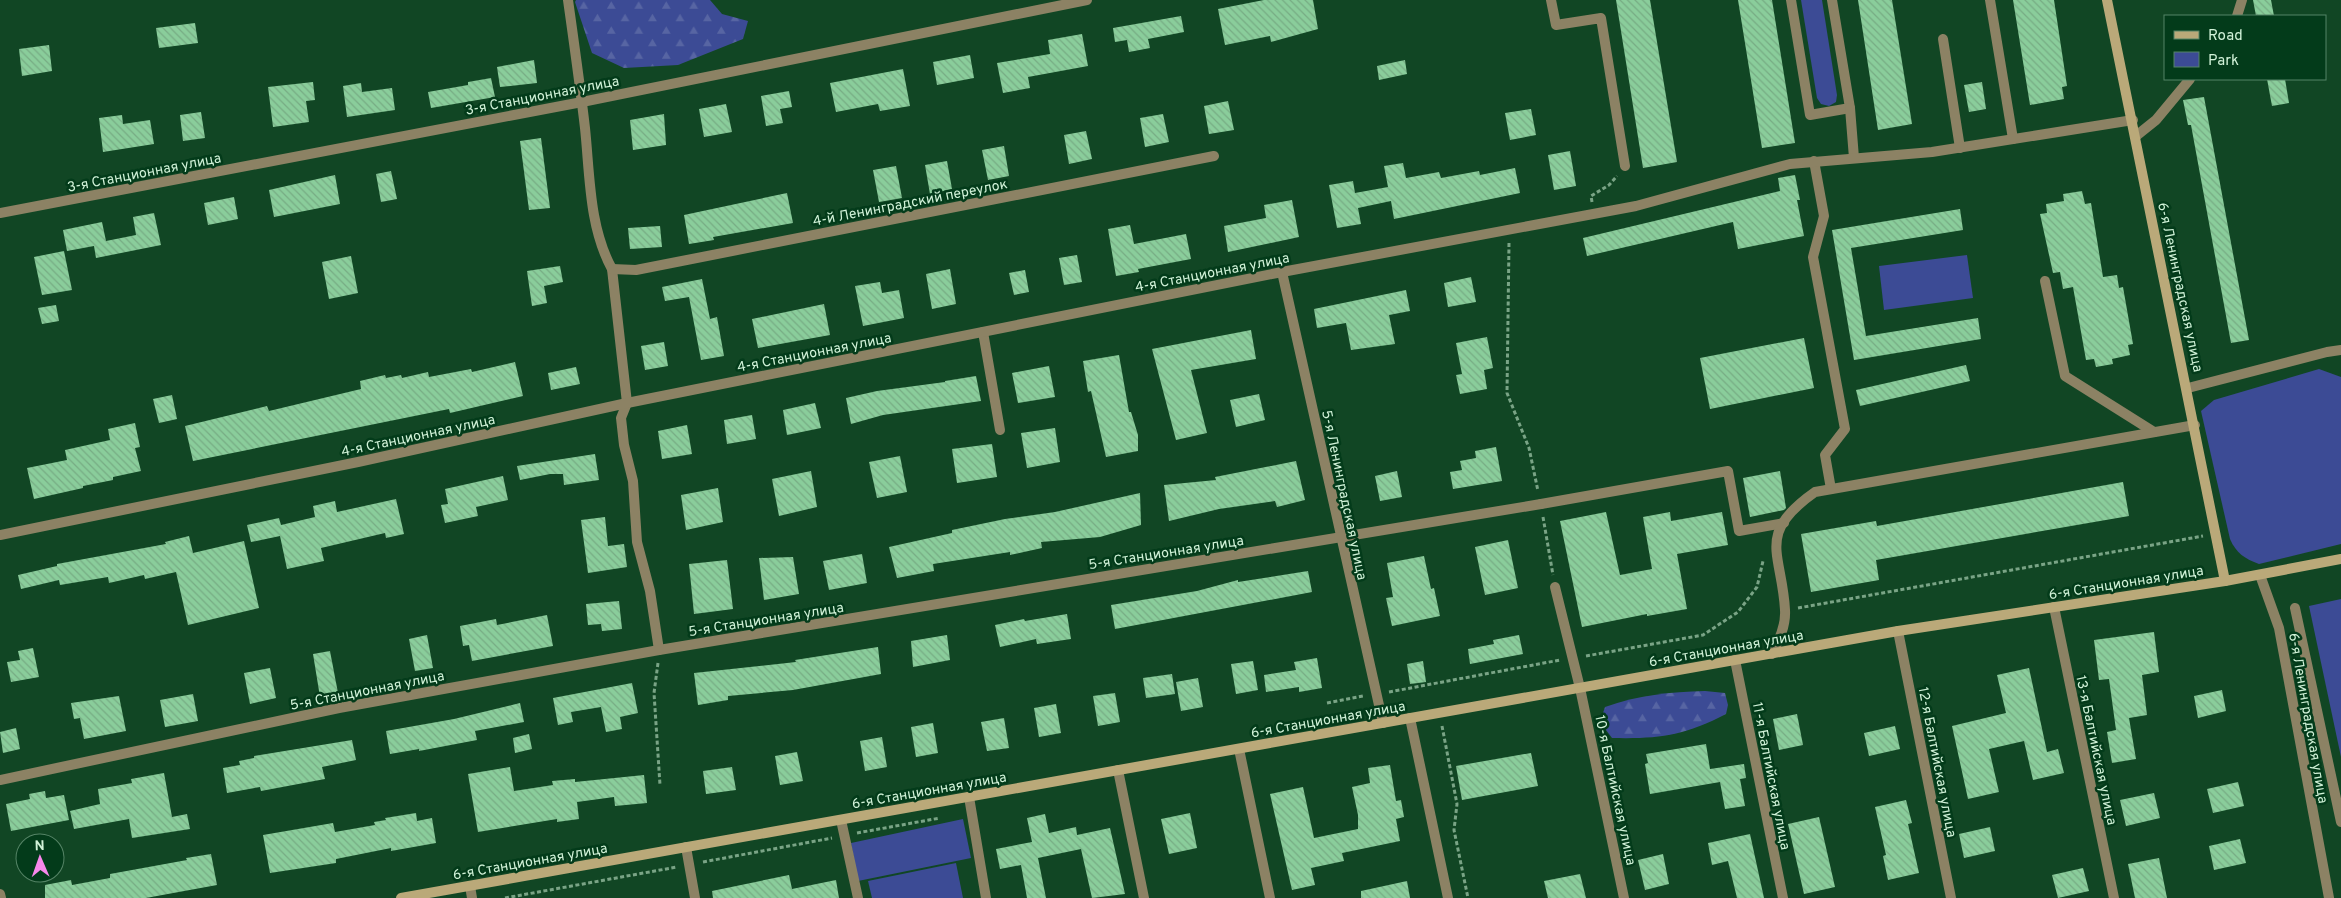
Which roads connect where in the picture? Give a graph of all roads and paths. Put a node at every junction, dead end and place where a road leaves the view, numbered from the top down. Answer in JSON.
{"nodes":[{"id":1,"x":568,"y":0,"type":"edge"},
{"id":2,"x":1087,"y":0,"type":"edge"},
{"id":3,"x":1550,"y":0,"type":"edge"},
{"id":4,"x":1791,"y":0,"type":"edge"},
{"id":5,"x":1832,"y":0,"type":"edge"},
{"id":6,"x":1990,"y":0,"type":"edge"},
{"id":7,"x":2107,"y":0,"type":"edge"},
{"id":8,"x":2242,"y":0,"type":"edge"},
{"id":9,"x":2237,"y":15,"type":"edge"},
{"id":10,"x":1943,"y":39,"type":"dead end"},
{"id":11,"x":2189,"y":80,"type":"edge"},
{"id":12,"x":582,"y":102,"type":"junction"},
{"id":13,"x":1850,"y":108,"type":"junction"},
{"id":14,"x":2133,"y":120,"type":"junction"},
{"id":15,"x":2136,"y":136,"type":"junction"},
{"id":16,"x":2013,"y":140,"type":"junction"},
{"id":17,"x":1960,"y":148,"type":"junction"},
{"id":18,"x":1214,"y":156,"type":"dead end"},
{"id":19,"x":1854,"y":158,"type":"junction"},
{"id":20,"x":1814,"y":162,"type":"junction"},
{"id":21,"x":1625,"y":166,"type":"joint"},
{"id":22,"x":0,"y":213,"type":"edge"},
{"id":23,"x":1594,"y":214,"type":"junction"},
{"id":24,"x":1509,"y":230,"type":"junction"},
{"id":25,"x":612,"y":269,"type":"junction"},
{"id":26,"x":1282,"y":272,"type":"junction"},
{"id":27,"x":2045,"y":281,"type":"dead end"},
{"id":28,"x":983,"y":332,"type":"junction"},
{"id":29,"x":2341,"y":350,"type":"edge"},
{"id":30,"x":2188,"y":388,"type":"junction"},
{"id":31,"x":627,"y":403,"type":"junction"},
{"id":32,"x":2195,"y":425,"type":"junction"},
{"id":33,"x":1000,"y":430,"type":"dead end"},
{"id":34,"x":2154,"y":432,"type":"junction"},
{"id":35,"x":1831,"y":489,"type":"junction"},
{"id":36,"x":1541,"y":504,"type":"junction"},
{"id":37,"x":1784,"y":523,"type":"junction"},
{"id":38,"x":0,"y":534,"type":"edge"},
{"id":39,"x":2216,"y":534,"type":"junction"},
{"id":40,"x":1340,"y":538,"type":"junction"},
{"id":41,"x":2341,"y":558,"type":"edge"},
{"id":42,"x":2260,"y":575,"type":"junction"},
{"id":43,"x":2225,"y":581,"type":"junction"},
{"id":44,"x":1555,"y":588,"type":"joint"},
{"id":45,"x":2054,"y":607,"type":"junction"},
{"id":46,"x":2295,"y":608,"type":"dead end"},
{"id":47,"x":1785,"y":611,"type":"junction"},
{"id":48,"x":1898,"y":632,"type":"junction"},
{"id":49,"x":659,"y":650,"type":"junction"},
{"id":50,"x":1772,"y":654,"type":"junction"},
{"id":51,"x":1735,"y":660,"type":"junction"},
{"id":52,"x":1580,"y":688,"type":"junction"},
{"id":53,"x":1410,"y":718,"type":"junction"},
{"id":54,"x":1383,"y":723,"type":"junction"},
{"id":55,"x":1442,"y":726,"type":"dead end"},
{"id":56,"x":1239,"y":748,"type":"junction"},
{"id":57,"x":1118,"y":770,"type":"junction"},
{"id":58,"x":0,"y":780,"type":"edge"},
{"id":59,"x":660,"y":785,"type":"dead end"},
{"id":60,"x":969,"y":797,"type":"junction"},
{"id":61,"x":841,"y":820,"type":"junction"},
{"id":62,"x":2341,"y":822,"type":"edge"},
{"id":63,"x":686,"y":847,"type":"junction"},
{"id":64,"x":470,"y":886,"type":"junction"},
{"id":65,"x":0,"y":894,"type":"edge"},
{"id":66,"x":1,"y":898,"type":"edge"},
{"id":67,"x":401,"y":898,"type":"edge"},
{"id":68,"x":472,"y":898,"type":"edge"},
{"id":69,"x":695,"y":898,"type":"edge"},
{"id":70,"x":858,"y":898,"type":"edge"},
{"id":71,"x":986,"y":898,"type":"edge"},
{"id":72,"x":1144,"y":898,"type":"edge"},
{"id":73,"x":1270,"y":898,"type":"edge"},
{"id":74,"x":1448,"y":898,"type":"edge"},
{"id":75,"x":1468,"y":898,"type":"edge"},
{"id":76,"x":1624,"y":898,"type":"edge"},
{"id":77,"x":1783,"y":898,"type":"edge"},
{"id":78,"x":1951,"y":898,"type":"edge"},
{"id":79,"x":2114,"y":898,"type":"edge"},
{"id":80,"x":2329,"y":898,"type":"edge"}],
"edges":[{"from":1,"to":12,"type":"street"},
{"from":2,"to":12,"type":"street","name":"3-я Станционная улица"},
{"from":3,"to":21,"type":"street"},
{"from":4,"to":13,"type":"street"},
{"from":5,"to":13,"type":"street"},
{"from":6,"to":16,"type":"street"},
{"from":7,"to":14,"type":"main road","name":"6-я Ленинградская улица"},
{"from":8,"to":9,"type":"street"},
{"from":10,"to":17,"type":"street"},
{"from":11,"to":15,"type":"street"},
{"from":12,"to":22,"type":"street","name":"3-я Станционная улица"},
{"from":12,"to":25,"type":"street"},
{"from":13,"to":19,"type":"street"},
{"from":14,"to":15,"type":"main road","name":"6-я Ленинградская улица"},
{"from":14,"to":16,"type":"street","name":"4-я Станционная улица"},
{"from":15,"to":30,"type":"main road","name":"6-я Ленинградская улица"},
{"from":16,"to":17,"type":"street","name":"4-я Станционная улица"},
{"from":17,"to":19,"type":"street","name":"4-я Станционная улица"},
{"from":18,"to":25,"type":"street","name":"4-й Ленинградский переулок"},
{"from":19,"to":20,"type":"street","name":"4-я Станционная улица"},
{"from":20,"to":23,"type":"street","name":"4-я Станционная улица"},
{"from":20,"to":35,"type":"street"},
{"from":21,"to":23,"type":"path"},
{"from":23,"to":24,"type":"street","name":"4-я Станционная улица"},
{"from":24,"to":26,"type":"street","name":"4-я Станционная улица"},
{"from":24,"to":36,"type":"path"},
{"from":25,"to":31,"type":"street"},
{"from":26,"to":28,"type":"street","name":"4-я Станционная улица"},
{"from":26,"to":40,"type":"street","name":"5-я Ленинградская улица"},
{"from":27,"to":34,"type":"street"},
{"from":28,"to":31,"type":"street","name":"4-я Станционная улица"},
{"from":28,"to":33,"type":"street"},
{"from":29,"to":30,"type":"street"},
{"from":30,"to":32,"type":"main road","name":"6-я Ленинградская улица"},
{"from":31,"to":38,"type":"street","name":"4-я Станционная улица"},
{"from":31,"to":49,"type":"street"},
{"from":32,"to":34,"type":"street"},
{"from":32,"to":39,"type":"main road","name":"6-я Ленинградская улица"},
{"from":34,"to":35,"type":"street"},
{"from":35,"to":37,"type":"street"},
{"from":36,"to":37,"type":"street","name":"5-я Станционная улица"},
{"from":36,"to":40,"type":"street","name":"5-я Станционная улица"},
{"from":36,"to":44,"type":"path"},
{"from":37,"to":47,"type":"street"},
{"from":39,"to":43,"type":"main road","name":"6-я Ленинградская улица"},
{"from":39,"to":47,"type":"path"},
{"from":40,"to":49,"type":"street","name":"5-я Станционная улица"},
{"from":40,"to":54,"type":"street","name":"5-я Ленинградская улица"},
{"from":41,"to":42,"type":"main road","name":"6-я Станционная улица"},
{"from":42,"to":43,"type":"main road","name":"6-я Станционная улица"},
{"from":42,"to":80,"type":"street","name":"6-я Ленинградская улица"},
{"from":43,"to":45,"type":"main road","name":"6-я Станционная улица"},
{"from":44,"to":52,"type":"street","name":"10-я Балтийская улица"},
{"from":45,"to":48,"type":"main road","name":"6-я Станционная улица"},
{"from":45,"to":79,"type":"street","name":"13-я Балтийская улица"},
{"from":46,"to":62,"type":"street"},
{"from":47,"to":50,"type":"street"},
{"from":48,"to":50,"type":"main road","name":"6-я Станционная улица"},
{"from":48,"to":78,"type":"street","name":"12-я Балтийская улица"},
{"from":49,"to":58,"type":"street","name":"5-я Станционная улица"},
{"from":49,"to":59,"type":"path"},
{"from":50,"to":51,"type":"main road","name":"6-я Станционная улица"},
{"from":51,"to":52,"type":"main road","name":"6-я Станционная улица"},
{"from":51,"to":77,"type":"street","name":"11-я Балтийская улица"},
{"from":52,"to":53,"type":"main road","name":"6-я Станционная улица"},
{"from":52,"to":76,"type":"street","name":"10-я Балтийская улица"},
{"from":53,"to":54,"type":"main road","name":"6-я Станционная улица"},
{"from":53,"to":74,"type":"street"},
{"from":54,"to":56,"type":"main road","name":"6-я Станционная улица"},
{"from":55,"to":75,"type":"path"},
{"from":56,"to":57,"type":"main road","name":"6-я Станционная улица"},
{"from":56,"to":73,"type":"street"},
{"from":57,"to":60,"type":"main road","name":"6-я Станционная улица"},
{"from":57,"to":72,"type":"street"},
{"from":60,"to":61,"type":"main road","name":"6-я Станционная улица"},
{"from":60,"to":71,"type":"street"},
{"from":61,"to":63,"type":"main road","name":"6-я Станционная улица"},
{"from":61,"to":70,"type":"street"},
{"from":63,"to":64,"type":"main road","name":"6-я Станционная улица"},
{"from":63,"to":69,"type":"street"},
{"from":64,"to":67,"type":"main road","name":"6-я Станционная улица"},
{"from":64,"to":68,"type":"street"},
{"from":65,"to":66,"type":"street"}]}
